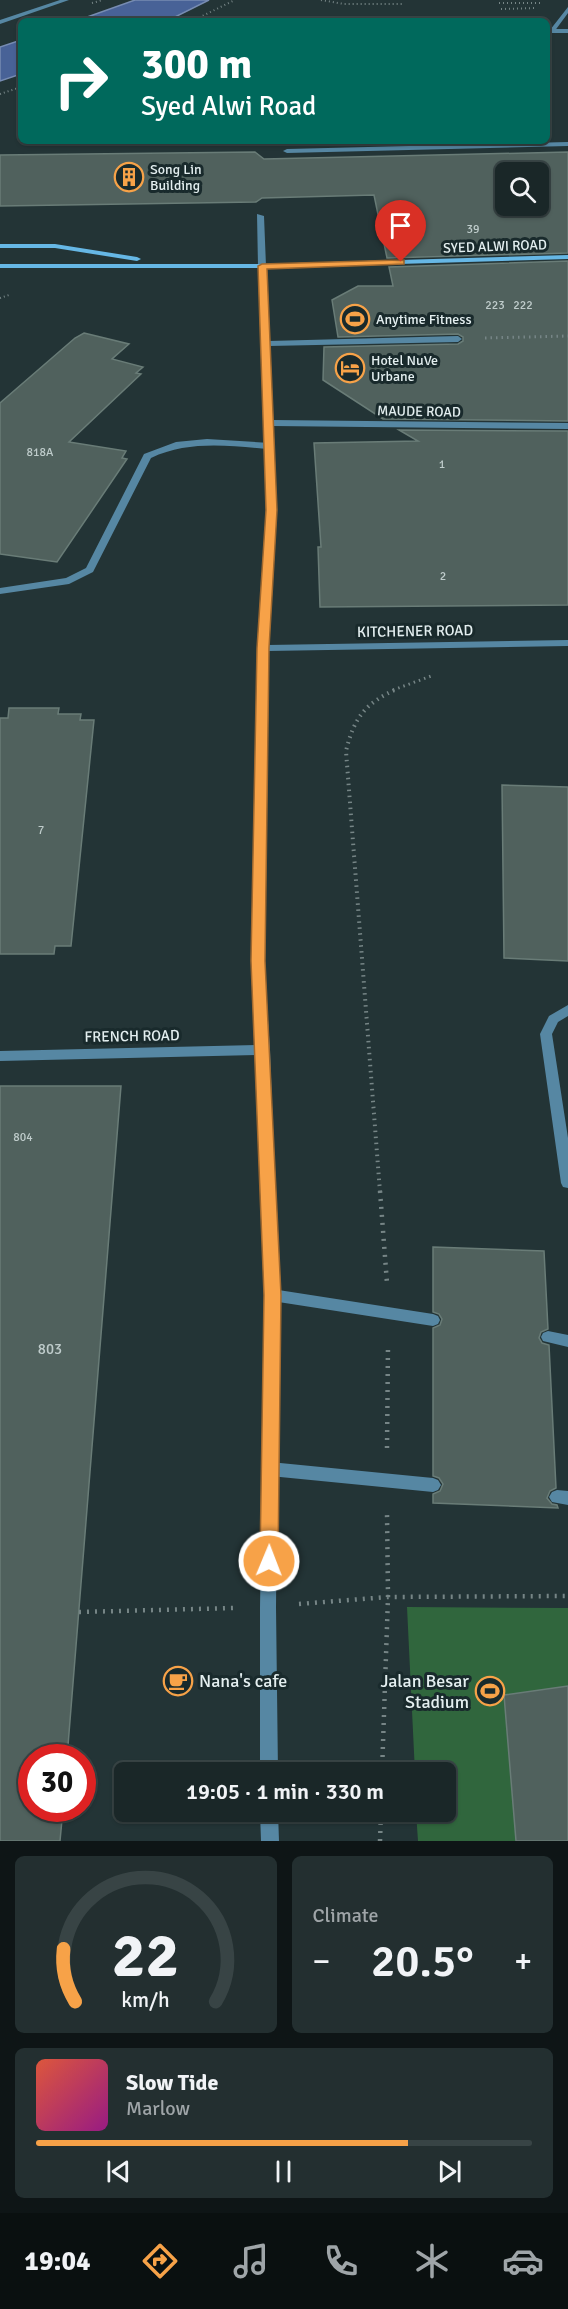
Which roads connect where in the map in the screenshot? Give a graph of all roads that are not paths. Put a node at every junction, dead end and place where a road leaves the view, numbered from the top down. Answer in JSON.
{"nodes":[{"id":1,"x":66,"y":0,"type":"edge"},
{"id":2,"x":568,"y":9,"type":"edge"},
{"id":3,"x":0,"y":22,"type":"edge"},
{"id":4,"x":568,"y":31,"type":"edge"},
{"id":5,"x":568,"y":144,"type":"edge"},
{"id":6,"x":287,"y":151,"type":"dead end"},
{"id":7,"x":260,"y":216,"type":"dead end"},
{"id":8,"x":0,"y":246,"type":"edge"},
{"id":9,"x":568,"y":257,"type":"edge"},
{"id":10,"x":171,"y":265,"type":"junction"},
{"id":11,"x":0,"y":266,"type":"edge"},
{"id":12,"x":262,"y":266,"type":"junction"},
{"id":13,"x":458,"y":339,"type":"road end"},
{"id":14,"x":266,"y":344,"type":"junction"},
{"id":15,"x":269,"y":423,"type":"junction"},
{"id":16,"x":568,"y":426,"type":"edge"},
{"id":17,"x":270,"y":447,"type":"junction"},
{"id":18,"x":0,"y":591,"type":"edge"},
{"id":19,"x":568,"y":643,"type":"edge"},
{"id":20,"x":263,"y":648,"type":"junction"},
{"id":21,"x":568,"y":1010,"type":"edge"},
{"id":22,"x":264,"y":1050,"type":"junction"},
{"id":23,"x":0,"y":1056,"type":"edge"},
{"id":24,"x":568,"y":1183,"type":"edge"},
{"id":25,"x":273,"y":1295,"type":"junction"},
{"id":26,"x":433,"y":1320,"type":"dead end"},
{"id":27,"x":548,"y":1337,"type":"dead end"},
{"id":28,"x":568,"y":1341,"type":"edge"},
{"id":29,"x":270,"y":1469,"type":"junction"},
{"id":30,"x":433,"y":1485,"type":"dead end"},
{"id":31,"x":269,"y":1762,"type":"edge"},
{"id":32,"x":269,"y":1822,"type":"edge"},
{"id":33,"x":270,"y":1841,"type":"edge"}],
"edges":[{"from":1,"to":3,"type":"street"},
{"from":2,"to":4,"type":"street"},
{"from":5,"to":6,"type":"street"},
{"from":7,"to":12,"type":"street"},
{"from":8,"to":10,"type":"street","name":"SYED ALWI ROAD"},
{"from":9,"to":12,"type":"street","name":"SYED ALWI ROAD"},
{"from":10,"to":11,"type":"street","name":"SYED ALWI ROAD"},
{"from":10,"to":12,"type":"street","name":"SYED ALWI ROAD"},
{"from":12,"to":14,"type":"street"},
{"from":13,"to":14,"type":"street"},
{"from":14,"to":15,"type":"street"},
{"from":15,"to":16,"type":"street","name":"MAUDE ROAD"},
{"from":15,"to":17,"type":"street"},
{"from":17,"to":18,"type":"street"},
{"from":17,"to":20,"type":"street"},
{"from":19,"to":20,"type":"street","name":"KITCHENER ROAD"},
{"from":20,"to":22,"type":"street"},
{"from":21,"to":24,"type":"street"},
{"from":22,"to":23,"type":"street","name":"FRENCH ROAD"},
{"from":22,"to":25,"type":"street"},
{"from":25,"to":26,"type":"street"},
{"from":25,"to":29,"type":"street"},
{"from":27,"to":28,"type":"street"},
{"from":29,"to":30,"type":"street"},
{"from":29,"to":31,"type":"street"},
{"from":32,"to":33,"type":"street"}]}
